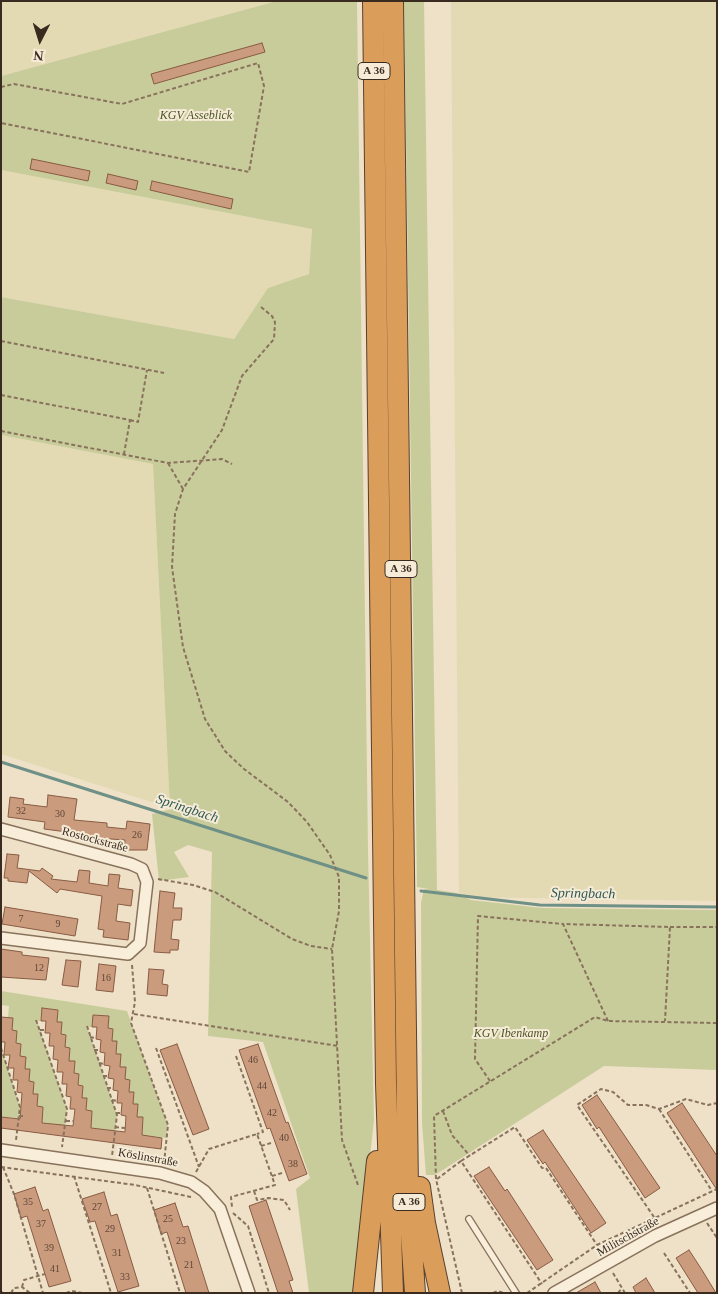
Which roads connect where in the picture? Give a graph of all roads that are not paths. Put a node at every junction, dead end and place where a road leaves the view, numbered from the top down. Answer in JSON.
{"nodes":[{"id":1,"x":373,"y":1,"type":"edge"},
{"id":2,"x":393,"y":1,"type":"edge"},
{"id":3,"x":1,"y":829,"type":"edge"},
{"id":4,"x":1,"y":938,"type":"edge"},
{"id":5,"x":386,"y":1084,"type":"junction"},
{"id":6,"x":408,"y":1111,"type":"junction"},
{"id":7,"x":1,"y":1150,"type":"edge"},
{"id":8,"x":717,"y":1208,"type":"edge"},
{"id":9,"x":469,"y":1219,"type":"dead end"},
{"id":10,"x":249,"y":1293,"type":"edge"},
{"id":11,"x":363,"y":1293,"type":"edge"},
{"id":12,"x":394,"y":1293,"type":"edge"},
{"id":13,"x":415,"y":1293,"type":"edge"},
{"id":14,"x":440,"y":1293,"type":"edge"},
{"id":15,"x":516,"y":1293,"type":"edge"},
{"id":16,"x":554,"y":1293,"type":"edge"}],
"edges":[{"from":1,"to":5,"type":"highway","number":"A 36"},
{"from":2,"to":6,"type":"highway","number":"A 36"},
{"from":3,"to":4,"type":"street","name":"Rostockstraße"},
{"from":5,"to":11,"type":"highway"},
{"from":5,"to":12,"type":"highway","number":"A 36"},
{"from":6,"to":13,"type":"highway","number":"A 36"},
{"from":6,"to":14,"type":"highway"},
{"from":7,"to":10,"type":"street","name":"Köslinstraße"},
{"from":8,"to":16,"type":"street","name":"Militschstraße"},
{"from":9,"to":15,"type":"lane"}]}
